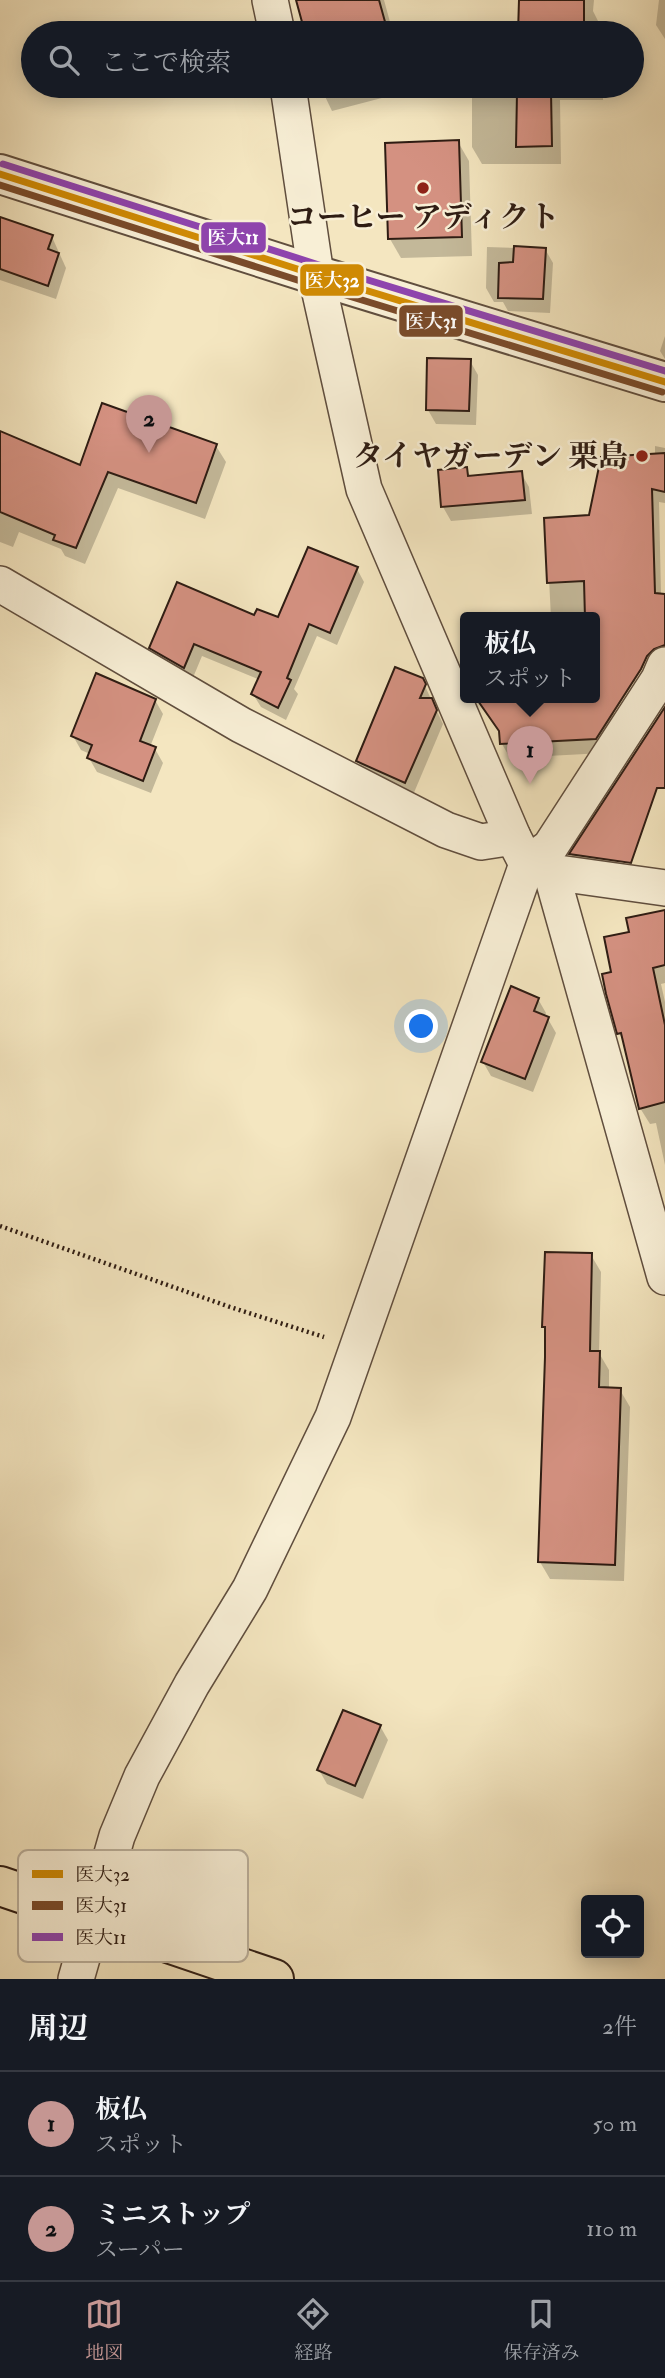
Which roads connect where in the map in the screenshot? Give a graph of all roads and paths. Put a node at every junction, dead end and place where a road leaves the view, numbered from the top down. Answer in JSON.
{"nodes":[{"id":1,"x":270,"y":0,"type":"edge"},
{"id":2,"x":274,"y":21,"type":"edge"},
{"id":3,"x":290,"y":98,"type":"edge"},
{"id":4,"x":0,"y":174,"type":"edge"},
{"id":5,"x":316,"y":275,"type":"junction"},
{"id":6,"x":665,"y":382,"type":"edge"},
{"id":7,"x":0,"y":584,"type":"edge"},
{"id":8,"x":665,"y":665,"type":"edge"},
{"id":9,"x":460,"y":702,"type":"edge"},
{"id":10,"x":461,"y":703,"type":"edge"},
{"id":11,"x":530,"y":857,"type":"junction"},
{"id":12,"x":665,"y":888,"type":"edge"},
{"id":13,"x":0,"y":1226,"type":"edge"},
{"id":14,"x":665,"y":1277,"type":"edge"},
{"id":15,"x":358,"y":1348,"type":"junction"},
{"id":16,"x":113,"y":1850,"type":"edge"},
{"id":17,"x":0,"y":1886,"type":"edge"},
{"id":18,"x":18,"y":1892,"type":"edge"},
{"id":19,"x":80,"y":1962,"type":"edge"},
{"id":20,"x":224,"y":1962,"type":"edge"},
{"id":21,"x":76,"y":1979,"type":"edge"},
{"id":22,"x":274,"y":1979,"type":"edge"}],
"edges":[{"from":1,"to":2,"type":"street"},
{"from":3,"to":5,"type":"street"},
{"from":4,"to":5,"type":"street"},
{"from":5,"to":6,"type":"street"},
{"from":5,"to":9,"type":"street"},
{"from":7,"to":11,"type":"street"},
{"from":8,"to":11,"type":"street"},
{"from":10,"to":11,"type":"street"},
{"from":11,"to":12,"type":"street"},
{"from":11,"to":14,"type":"street"},
{"from":11,"to":15,"type":"street"},
{"from":13,"to":15,"type":"path"},
{"from":15,"to":16,"type":"street"},
{"from":17,"to":18,"type":"main road"},
{"from":19,"to":21,"type":"street"},
{"from":20,"to":22,"type":"main road"}]}
